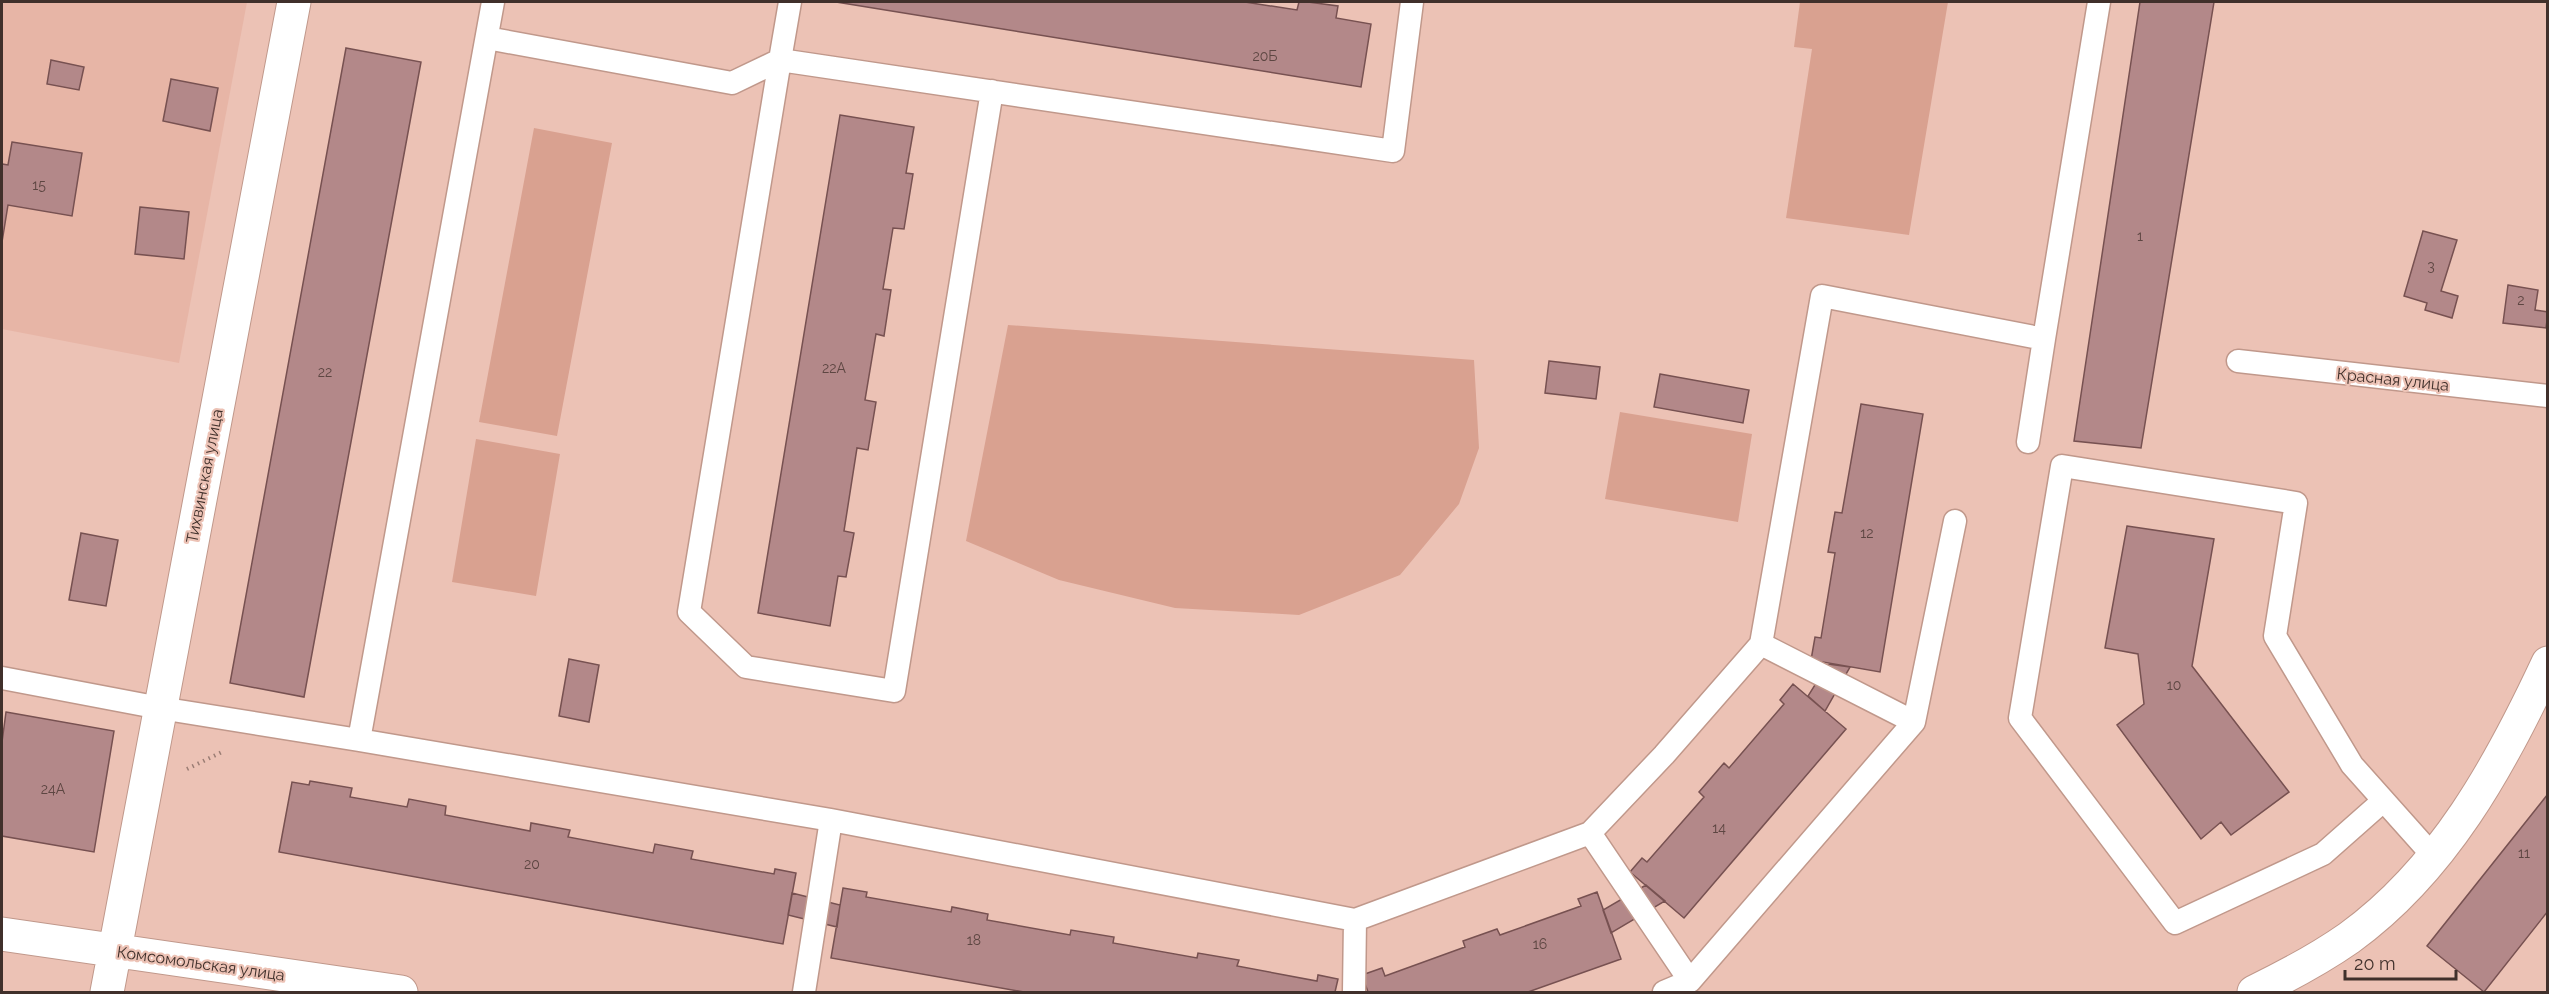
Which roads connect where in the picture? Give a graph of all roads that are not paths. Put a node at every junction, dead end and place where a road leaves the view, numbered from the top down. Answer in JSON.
{"nodes":[{"id":1,"x":294,"y":2,"type":"edge"},
{"id":2,"x":493,"y":2,"type":"edge"},
{"id":3,"x":790,"y":2,"type":"edge"},
{"id":4,"x":1412,"y":2,"type":"edge"},
{"id":5,"x":2099,"y":2,"type":"edge"},
{"id":6,"x":487,"y":38,"type":"junction"},
{"id":7,"x":780,"y":60,"type":"junction"},
{"id":8,"x":992,"y":91,"type":"junction"},
{"id":9,"x":2044,"y":339,"type":"junction"},
{"id":10,"x":2238,"y":362,"type":"dead end"},
{"id":11,"x":2547,"y":396,"type":"edge"},
{"id":12,"x":2028,"y":442,"type":"dead end"},
{"id":13,"x":1955,"y":520,"type":"dead end"},
{"id":14,"x":1761,"y":644,"type":"junction"},
{"id":15,"x":2547,"y":667,"type":"edge"},
{"id":16,"x":2,"y":678,"type":"edge"},
{"id":17,"x":160,"y":708,"type":"junction"},
{"id":18,"x":1914,"y":722,"type":"junction"},
{"id":19,"x":359,"y":740,"type":"junction"},
{"id":20,"x":2383,"y":801,"type":"junction"},
{"id":21,"x":831,"y":820,"type":"junction"},
{"id":22,"x":1590,"y":833,"type":"junction"},
{"id":23,"x":2435,"y":858,"type":"junction"},
{"id":24,"x":1355,"y":920,"type":"junction"},
{"id":25,"x":2,"y":934,"type":"edge"},
{"id":26,"x":114,"y":950,"type":"junction"},
{"id":27,"x":1690,"y":981,"type":"junction"},
{"id":28,"x":107,"y":993,"type":"edge"},
{"id":29,"x":401,"y":993,"type":"edge"},
{"id":30,"x":804,"y":993,"type":"edge"},
{"id":31,"x":1354,"y":993,"type":"edge"},
{"id":32,"x":1664,"y":993,"type":"edge"},
{"id":33,"x":2254,"y":993,"type":"edge"}],
"edges":[{"from":1,"to":17,"type":"street","name":"Тихвинская улица"},
{"from":2,"to":6,"type":"lane"},
{"from":3,"to":7,"type":"lane"},
{"from":4,"to":8,"type":"lane"},
{"from":5,"to":9,"type":"lane"},
{"from":6,"to":7,"type":"lane"},
{"from":6,"to":19,"type":"lane"},
{"from":7,"to":8,"type":"lane"},
{"from":7,"to":8,"type":"lane"},
{"from":9,"to":12,"type":"lane"},
{"from":9,"to":14,"type":"lane"},
{"from":10,"to":11,"type":"lane","name":"Красная улица"},
{"from":13,"to":18,"type":"lane"},
{"from":14,"to":18,"type":"lane"},
{"from":14,"to":22,"type":"lane"},
{"from":15,"to":23,"type":"street"},
{"from":16,"to":17,"type":"lane"},
{"from":17,"to":19,"type":"lane"},
{"from":17,"to":26,"type":"street","name":"Тихвинская улица"},
{"from":18,"to":27,"type":"lane"},
{"from":19,"to":21,"type":"lane"},
{"from":20,"to":20,"type":"lane"},
{"from":20,"to":23,"type":"lane"},
{"from":21,"to":24,"type":"lane"},
{"from":21,"to":30,"type":"lane"},
{"from":22,"to":24,"type":"lane"},
{"from":22,"to":27,"type":"lane"},
{"from":23,"to":33,"type":"street"},
{"from":24,"to":31,"type":"lane"},
{"from":25,"to":26,"type":"street","name":"Комсомольская улица"},
{"from":26,"to":28,"type":"street","name":"Тихвинская улица"},
{"from":26,"to":29,"type":"street","name":"Комсомольская улица"},
{"from":27,"to":32,"type":"lane"}]}
